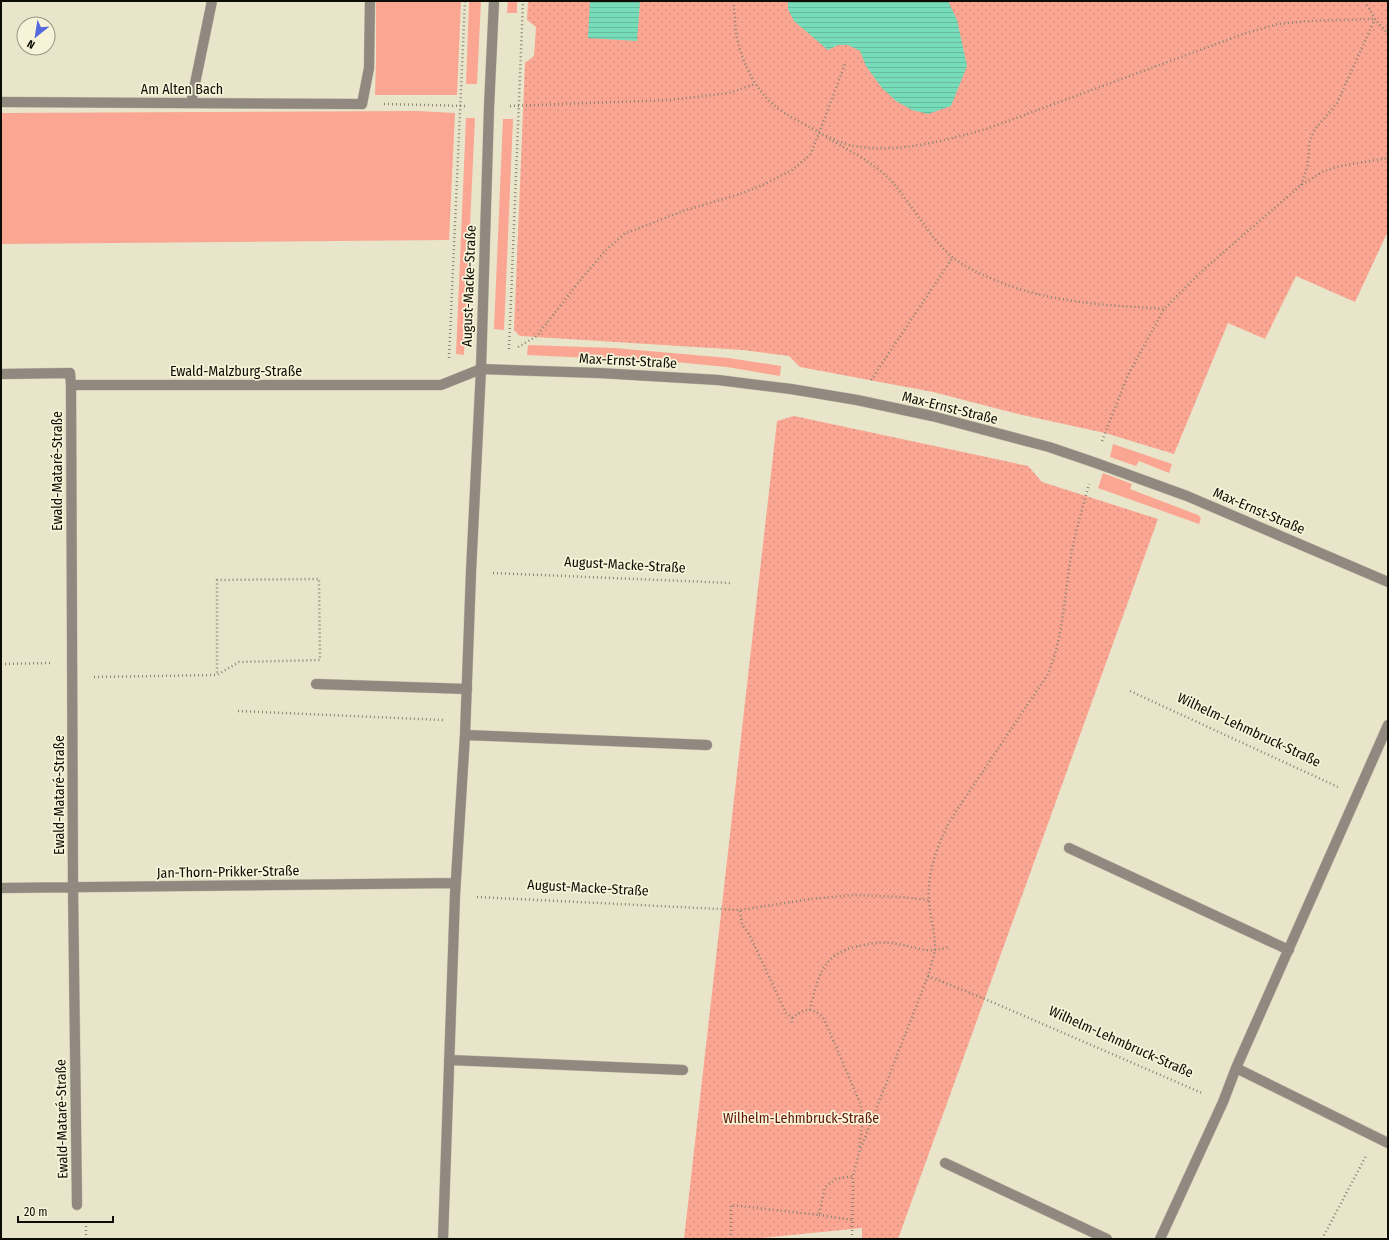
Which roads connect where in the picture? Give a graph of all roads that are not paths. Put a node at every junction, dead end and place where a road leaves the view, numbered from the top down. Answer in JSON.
{"nodes":[{"id":1,"x":212,"y":1,"type":"edge"},
{"id":2,"x":370,"y":1,"type":"edge"},
{"id":3,"x":494,"y":1,"type":"edge"},
{"id":4,"x":1,"y":102,"type":"edge"},
{"id":5,"x":191,"y":103,"type":"junction"},
{"id":6,"x":481,"y":370,"type":"junction"},
{"id":7,"x":1,"y":374,"type":"edge"},
{"id":8,"x":71,"y":385,"type":"junction"},
{"id":9,"x":1388,"y":582,"type":"edge"},
{"id":10,"x":316,"y":684,"type":"dead end"},
{"id":11,"x":467,"y":689,"type":"junction"},
{"id":12,"x":1388,"y":725,"type":"edge"},
{"id":13,"x":465,"y":735,"type":"junction"},
{"id":14,"x":707,"y":745,"type":"dead end"},
{"id":15,"x":1069,"y":848,"type":"dead end"},
{"id":16,"x":455,"y":884,"type":"junction"},
{"id":17,"x":73,"y":887,"type":"junction"},
{"id":18,"x":1,"y":888,"type":"edge"},
{"id":19,"x":1289,"y":950,"type":"junction"},
{"id":20,"x":450,"y":1060,"type":"junction"},
{"id":21,"x":1236,"y":1068,"type":"junction"},
{"id":22,"x":683,"y":1070,"type":"dead end"},
{"id":23,"x":1388,"y":1143,"type":"edge"},
{"id":24,"x":945,"y":1163,"type":"dead end"},
{"id":25,"x":77,"y":1205,"type":"dead end"},
{"id":26,"x":443,"y":1239,"type":"edge"},
{"id":27,"x":1107,"y":1239,"type":"edge"},
{"id":28,"x":1160,"y":1239,"type":"edge"}],
"edges":[{"from":1,"to":5,"type":"street"},
{"from":2,"to":5,"type":"street","name":"Am Alten Bach"},
{"from":3,"to":6,"type":"street","name":"August-Macke-Straße"},
{"from":4,"to":5,"type":"street","name":"Am Alten Bach"},
{"from":6,"to":8,"type":"street","name":"Ewald-Malzburg-Straße"},
{"from":6,"to":9,"type":"street","name":"Max-Ernst-Straße"},
{"from":6,"to":11,"type":"street","name":"August-Macke-Straße"},
{"from":7,"to":8,"type":"street"},
{"from":8,"to":17,"type":"street","name":"Ewald-Mataré-Straße"},
{"from":10,"to":11,"type":"street"},
{"from":11,"to":13,"type":"street","name":"August-Macke-Straße"},
{"from":12,"to":19,"type":"street"},
{"from":13,"to":14,"type":"street"},
{"from":13,"to":16,"type":"street","name":"August-Macke-Straße"},
{"from":15,"to":19,"type":"street"},
{"from":16,"to":17,"type":"street","name":"Jan-Thorn-Prikker-Straße"},
{"from":16,"to":20,"type":"street","name":"August-Macke-Straße"},
{"from":17,"to":18,"type":"street","name":"Jan-Thorn-Prikker-Straße"},
{"from":17,"to":25,"type":"street","name":"Ewald-Mataré-Straße"},
{"from":19,"to":21,"type":"street"},
{"from":20,"to":22,"type":"street"},
{"from":20,"to":26,"type":"street","name":"August-Macke-Straße"},
{"from":21,"to":23,"type":"street"},
{"from":21,"to":28,"type":"street"},
{"from":24,"to":27,"type":"street"}]}
